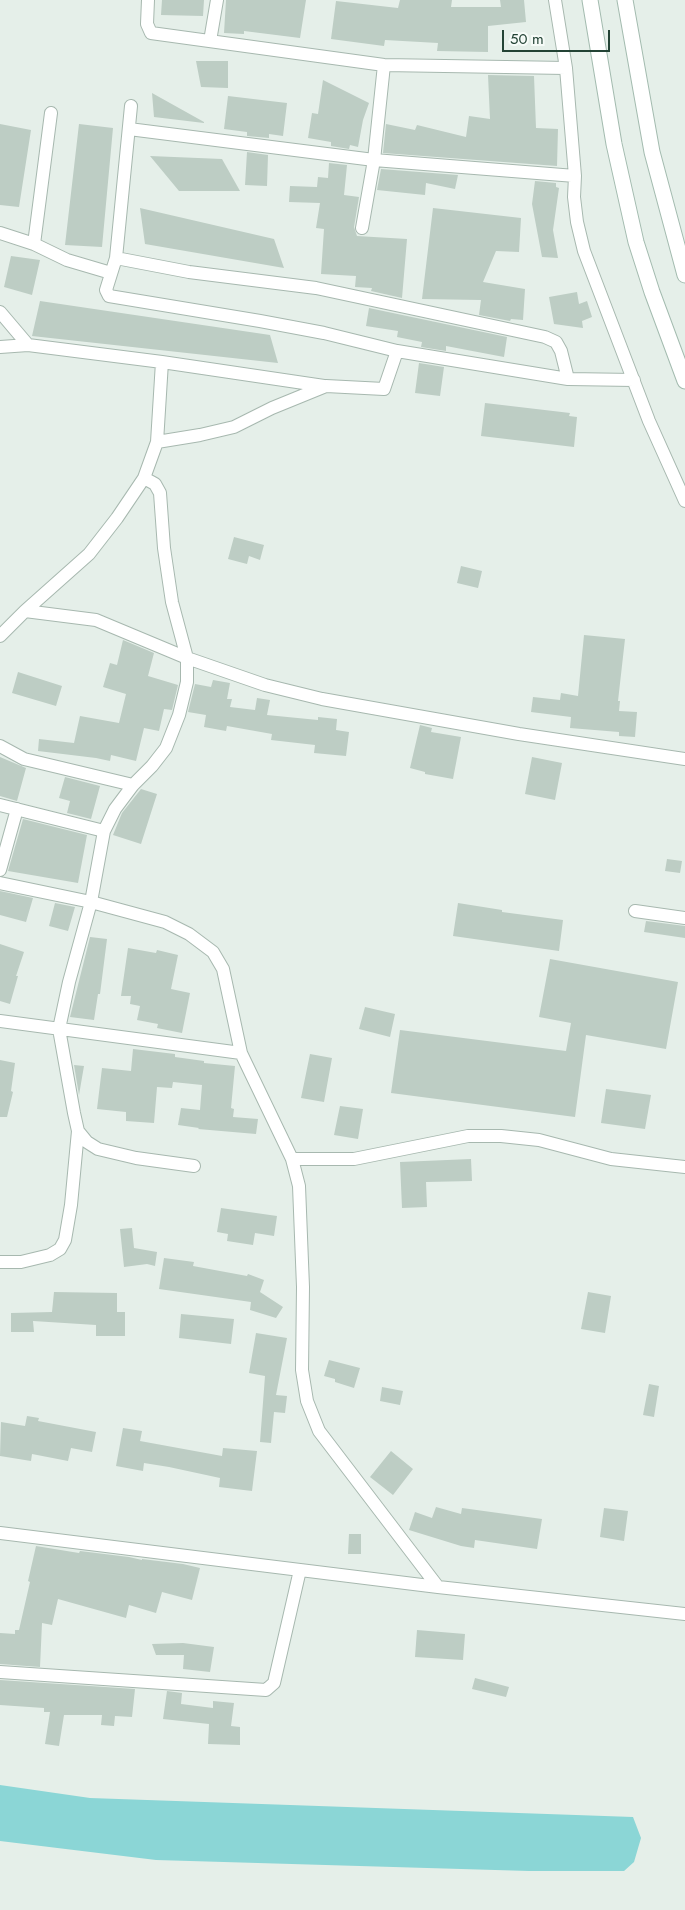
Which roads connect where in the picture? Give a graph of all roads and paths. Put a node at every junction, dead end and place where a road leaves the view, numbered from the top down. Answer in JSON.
{"nodes":[{"id":1,"x":148,"y":0,"type":"edge"},
{"id":2,"x":217,"y":0,"type":"edge"},
{"id":3,"x":555,"y":0,"type":"edge"},
{"id":4,"x":590,"y":0,"type":"edge"},
{"id":5,"x":625,"y":0,"type":"edge"},
{"id":6,"x":210,"y":41,"type":"junction"},
{"id":7,"x":384,"y":65,"type":"junction"},
{"id":8,"x":566,"y":68,"type":"junction"},
{"id":9,"x":131,"y":106,"type":"dead end"},
{"id":10,"x":52,"y":113,"type":"dead end"},
{"id":11,"x":129,"y":129,"type":"junction"},
{"id":12,"x":374,"y":160,"type":"junction"},
{"id":13,"x":575,"y":176,"type":"junction"},
{"id":14,"x":362,"y":228,"type":"dead end"},
{"id":15,"x":0,"y":233,"type":"edge"},
{"id":16,"x":34,"y":244,"type":"junction"},
{"id":17,"x":116,"y":258,"type":"junction"},
{"id":18,"x":111,"y":273,"type":"junction"},
{"id":19,"x":685,"y":276,"type":"edge"},
{"id":20,"x":0,"y":312,"type":"edge"},
{"id":21,"x":28,"y":345,"type":"junction"},
{"id":22,"x":0,"y":347,"type":"edge"},
{"id":23,"x":397,"y":351,"type":"junction"},
{"id":24,"x":162,"y":362,"type":"junction"},
{"id":25,"x":568,"y":379,"type":"junction"},
{"id":26,"x":634,"y":380,"type":"junction"},
{"id":27,"x":685,"y":381,"type":"edge"},
{"id":28,"x":326,"y":386,"type":"junction"},
{"id":29,"x":157,"y":442,"type":"junction"},
{"id":30,"x":144,"y":478,"type":"junction"},
{"id":31,"x":685,"y":501,"type":"edge"},
{"id":32,"x":25,"y":611,"type":"junction"},
{"id":33,"x":0,"y":636,"type":"edge"},
{"id":34,"x":187,"y":658,"type":"junction"},
{"id":35,"x":0,"y":746,"type":"edge"},
{"id":36,"x":685,"y":759,"type":"edge"},
{"id":37,"x":133,"y":785,"type":"junction"},
{"id":38,"x":0,"y":804,"type":"edge"},
{"id":39,"x":17,"y":809,"type":"junction"},
{"id":40,"x":104,"y":831,"type":"junction"},
{"id":41,"x":0,"y":870,"type":"edge"},
{"id":42,"x":0,"y":883,"type":"edge"},
{"id":43,"x":91,"y":902,"type":"junction"},
{"id":44,"x":635,"y":911,"type":"dead end"},
{"id":45,"x":685,"y":918,"type":"edge"},
{"id":46,"x":0,"y":1021,"type":"edge"},
{"id":47,"x":60,"y":1029,"type":"junction"},
{"id":48,"x":241,"y":1053,"type":"junction"},
{"id":49,"x":78,"y":1131,"type":"junction"},
{"id":50,"x":292,"y":1159,"type":"junction"},
{"id":51,"x":194,"y":1166,"type":"dead end"},
{"id":52,"x":685,"y":1167,"type":"edge"},
{"id":53,"x":0,"y":1262,"type":"edge"},
{"id":54,"x":0,"y":1533,"type":"edge"},
{"id":55,"x":300,"y":1570,"type":"junction"},
{"id":56,"x":438,"y":1587,"type":"junction"},
{"id":57,"x":685,"y":1614,"type":"edge"},
{"id":58,"x":0,"y":1672,"type":"edge"}],
"edges":[{"from":1,"to":6,"type":"street"},
{"from":2,"to":6,"type":"street"},
{"from":3,"to":8,"type":"street"},
{"from":4,"to":27,"type":"main road"},
{"from":5,"to":19,"type":"main road"},
{"from":6,"to":7,"type":"street"},
{"from":7,"to":8,"type":"street"},
{"from":7,"to":12,"type":"street"},
{"from":8,"to":13,"type":"street"},
{"from":9,"to":11,"type":"street"},
{"from":10,"to":16,"type":"street"},
{"from":11,"to":12,"type":"street"},
{"from":11,"to":17,"type":"street"},
{"from":12,"to":13,"type":"street"},
{"from":12,"to":14,"type":"street"},
{"from":13,"to":26,"type":"street"},
{"from":15,"to":16,"type":"street"},
{"from":16,"to":18,"type":"street"},
{"from":17,"to":18,"type":"street"},
{"from":17,"to":25,"type":"street"},
{"from":18,"to":23,"type":"street"},
{"from":20,"to":21,"type":"street"},
{"from":21,"to":22,"type":"street"},
{"from":21,"to":24,"type":"street"},
{"from":23,"to":25,"type":"street"},
{"from":23,"to":28,"type":"street"},
{"from":24,"to":28,"type":"street"},
{"from":24,"to":29,"type":"street"},
{"from":25,"to":26,"type":"street"},
{"from":26,"to":31,"type":"street"},
{"from":28,"to":29,"type":"street"},
{"from":29,"to":30,"type":"street"},
{"from":30,"to":32,"type":"street"},
{"from":30,"to":34,"type":"street"},
{"from":32,"to":33,"type":"street"},
{"from":32,"to":34,"type":"street"},
{"from":34,"to":36,"type":"street"},
{"from":34,"to":37,"type":"street"},
{"from":35,"to":37,"type":"street"},
{"from":37,"to":40,"type":"street"},
{"from":38,"to":39,"type":"street"},
{"from":39,"to":40,"type":"street"},
{"from":39,"to":41,"type":"street"},
{"from":40,"to":43,"type":"street"},
{"from":42,"to":43,"type":"street"},
{"from":43,"to":47,"type":"street"},
{"from":43,"to":48,"type":"street"},
{"from":44,"to":45,"type":"street"},
{"from":46,"to":47,"type":"street"},
{"from":47,"to":48,"type":"street"},
{"from":47,"to":49,"type":"street"},
{"from":48,"to":50,"type":"street"},
{"from":49,"to":51,"type":"street"},
{"from":49,"to":53,"type":"street"},
{"from":50,"to":52,"type":"street"},
{"from":50,"to":56,"type":"street"},
{"from":54,"to":55,"type":"street"},
{"from":55,"to":56,"type":"street"},
{"from":55,"to":58,"type":"street"},
{"from":56,"to":57,"type":"street"}]}
